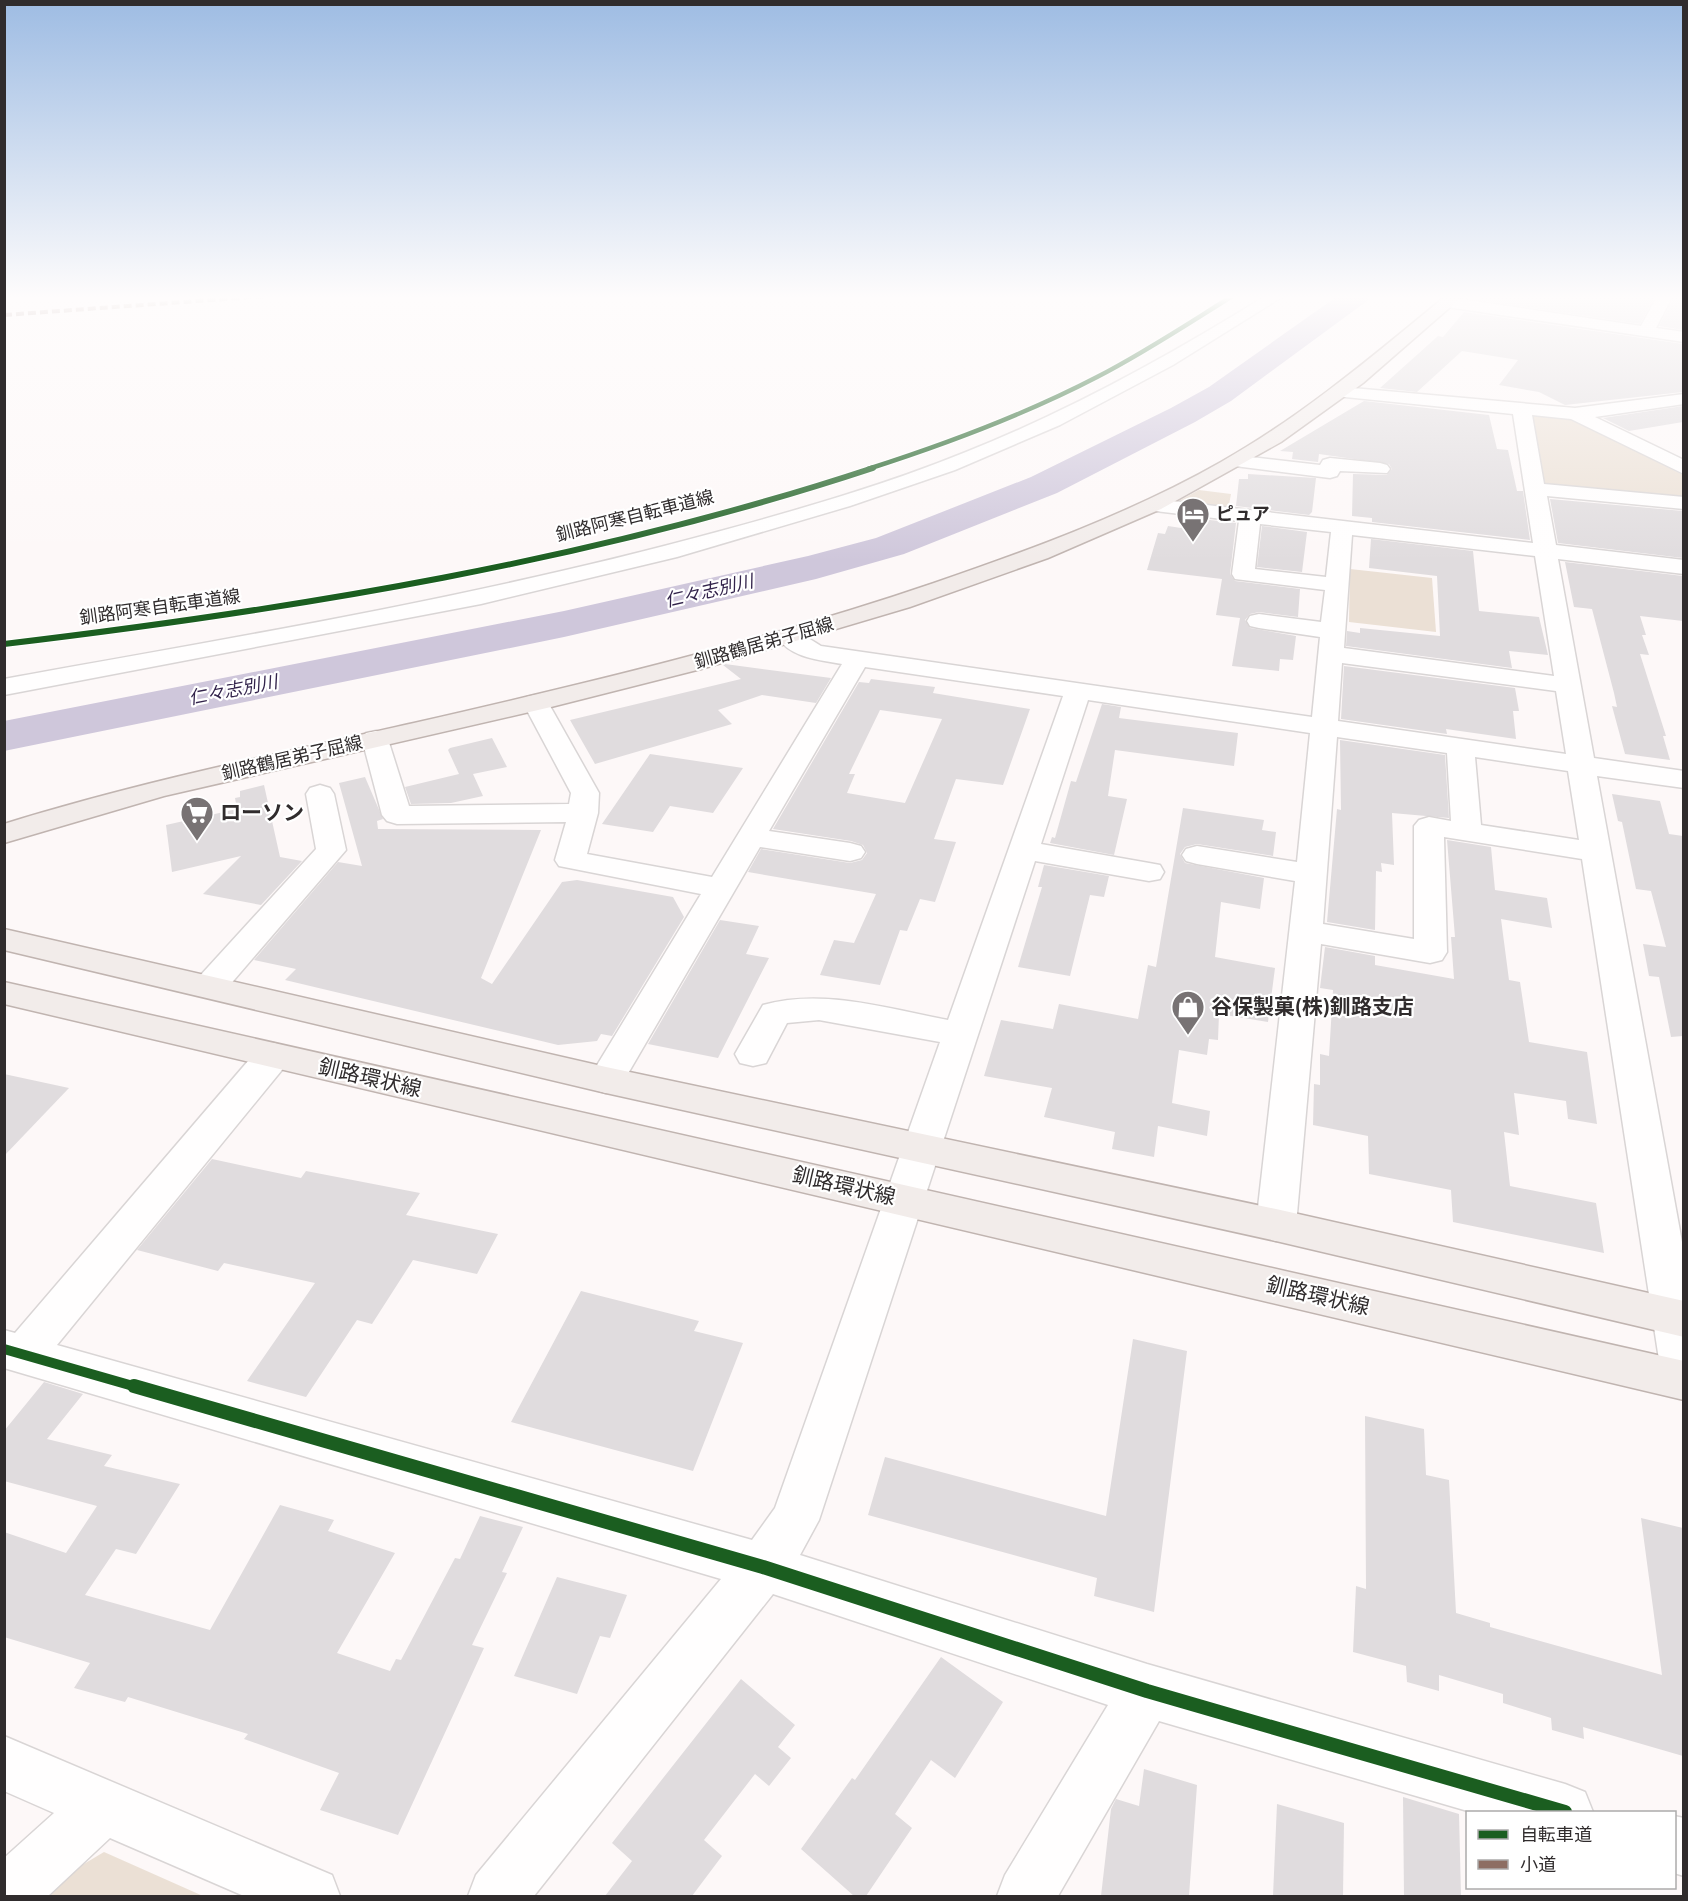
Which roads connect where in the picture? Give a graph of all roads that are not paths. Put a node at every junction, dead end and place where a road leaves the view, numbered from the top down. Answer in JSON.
{"nodes":[{"id":1,"x":1130,"y":384,"type":"edge"},
{"id":2,"x":1351,"y":384,"type":"edge"},
{"id":3,"x":1341,"y":392,"type":"junction"},
{"id":4,"x":1683,"y":399,"type":"edge"},
{"id":5,"x":1522,"y":410,"type":"junction"},
{"id":6,"x":1575,"y":414,"type":"junction"},
{"id":7,"x":1234,"y":461,"type":"junction"},
{"id":8,"x":1680,"y":464,"type":"edge"},
{"id":9,"x":1380,"y":469,"type":"dead end"},
{"id":10,"x":1535,"y":489,"type":"junction"},
{"id":11,"x":1683,"y":503,"type":"edge"},
{"id":12,"x":1155,"y":505,"type":"junction"},
{"id":13,"x":1250,"y":516,"type":"junction"},
{"id":14,"x":1342,"y":527,"type":"junction"},
{"id":15,"x":1545,"y":550,"type":"junction"},
{"id":16,"x":1683,"y":567,"type":"edge"},
{"id":17,"x":1337,"y":585,"type":"junction"},
{"id":18,"x":1259,"y":621,"type":"dead end"},
{"id":19,"x":790,"y":638,"type":"junction"},
{"id":20,"x":1331,"y":642,"type":"junction"},
{"id":21,"x":857,"y":659,"type":"junction"},
{"id":22,"x":1567,"y":685,"type":"junction"},
{"id":23,"x":4,"y":687,"type":"edge"},
{"id":24,"x":1078,"y":692,"type":"junction"},
{"id":25,"x":536,"y":703,"type":"junction"},
{"id":26,"x":1324,"y":726,"type":"junction"},
{"id":27,"x":376,"y":739,"type":"junction"},
{"id":28,"x":1460,"y":747,"type":"junction"},
{"id":29,"x":1581,"y":765,"type":"junction"},
{"id":30,"x":1683,"y":780,"type":"edge"},
{"id":31,"x":320,"y":794,"type":"dead end"},
{"id":32,"x":583,"y":813,"type":"junction"},
{"id":33,"x":1467,"y":832,"type":"junction"},
{"id":34,"x":4,"y":834,"type":"edge"},
{"id":35,"x":751,"y":837,"type":"junction"},
{"id":36,"x":1024,"y":850,"type":"junction"},
{"id":37,"x":849,"y":852,"type":"dead end"},
{"id":38,"x":1597,"y":852,"type":"junction"},
{"id":39,"x":1197,"y":855,"type":"dead end"},
{"id":40,"x":1149,"y":872,"type":"dead end"},
{"id":41,"x":1311,"y":874,"type":"junction"},
{"id":42,"x":721,"y":888,"type":"junction"},
{"id":43,"x":1306,"y":931,"type":"junction"},
{"id":44,"x":4,"y":939,"type":"edge"},
{"id":45,"x":210,"y":986,"type":"junction"},
{"id":46,"x":4,"y":993,"type":"edge"},
{"id":47,"x":961,"y":1034,"type":"junction"},
{"id":48,"x":753,"y":1054,"type":"dead end"},
{"id":49,"x":273,"y":1056,"type":"junction"},
{"id":50,"x":606,"y":1080,"type":"junction"},
{"id":51,"x":921,"y":1150,"type":"junction"},
{"id":52,"x":903,"y":1200,"type":"junction"},
{"id":53,"x":1276,"y":1225,"type":"junction"},
{"id":54,"x":1679,"y":1318,"type":"edge"},
{"id":55,"x":14,"y":1352,"type":"edge"},
{"id":56,"x":1683,"y":1380,"type":"edge"},
{"id":57,"x":764,"y":1567,"type":"junction"},
{"id":58,"x":1147,"y":1691,"type":"junction"},
{"id":59,"x":4,"y":1763,"type":"edge"},
{"id":60,"x":102,"y":1807,"type":"junction"},
{"id":61,"x":1562,"y":1811,"type":"edge"},
{"id":62,"x":6,"y":1896,"type":"edge"},
{"id":63,"x":311,"y":1896,"type":"edge"},
{"id":64,"x":497,"y":1896,"type":"edge"},
{"id":65,"x":1026,"y":1896,"type":"edge"}],
"edges":[{"from":1,"to":23,"type":"street"},
{"from":2,"to":3,"type":"main road","name":"釧路鶴居弟子屈線"},
{"from":3,"to":5,"type":"street"},
{"from":3,"to":7,"type":"main road","name":"釧路鶴居弟子屈線"},
{"from":4,"to":6,"type":"street"},
{"from":5,"to":6,"type":"street"},
{"from":5,"to":10,"type":"street"},
{"from":6,"to":8,"type":"street"},
{"from":7,"to":9,"type":"street"},
{"from":7,"to":12,"type":"main road","name":"釧路鶴居弟子屈線"},
{"from":10,"to":11,"type":"street"},
{"from":10,"to":15,"type":"street"},
{"from":12,"to":13,"type":"street"},
{"from":12,"to":19,"type":"main road","name":"釧路鶴居弟子屈線"},
{"from":13,"to":14,"type":"street"},
{"from":13,"to":17,"type":"street"},
{"from":14,"to":15,"type":"street"},
{"from":14,"to":17,"type":"street"},
{"from":15,"to":16,"type":"street"},
{"from":15,"to":22,"type":"street"},
{"from":17,"to":20,"type":"street"},
{"from":18,"to":20,"type":"street"},
{"from":19,"to":21,"type":"street"},
{"from":19,"to":25,"type":"main road","name":"釧路鶴居弟子屈線"},
{"from":20,"to":22,"type":"street"},
{"from":20,"to":26,"type":"street"},
{"from":21,"to":24,"type":"street"},
{"from":21,"to":35,"type":"street"},
{"from":22,"to":29,"type":"street"},
{"from":24,"to":26,"type":"street"},
{"from":24,"to":36,"type":"street"},
{"from":25,"to":27,"type":"main road","name":"釧路鶴居弟子屈線"},
{"from":25,"to":32,"type":"street"},
{"from":26,"to":28,"type":"street"},
{"from":26,"to":41,"type":"street"},
{"from":27,"to":32,"type":"street"},
{"from":27,"to":34,"type":"main road","name":"釧路鶴居弟子屈線"},
{"from":28,"to":29,"type":"street"},
{"from":28,"to":33,"type":"street"},
{"from":29,"to":30,"type":"street"},
{"from":29,"to":38,"type":"street"},
{"from":31,"to":45,"type":"street"},
{"from":32,"to":42,"type":"street"},
{"from":33,"to":38,"type":"street"},
{"from":33,"to":43,"type":"street"},
{"from":35,"to":37,"type":"street"},
{"from":35,"to":42,"type":"street"},
{"from":36,"to":40,"type":"street"},
{"from":36,"to":47,"type":"street"},
{"from":38,"to":54,"type":"street"},
{"from":39,"to":41,"type":"street"},
{"from":41,"to":43,"type":"street"},
{"from":42,"to":50,"type":"street"},
{"from":43,"to":53,"type":"street"},
{"from":44,"to":45,"type":"main road"},
{"from":45,"to":50,"type":"main road"},
{"from":46,"to":49,"type":"main road","name":"釧路環状線"},
{"from":47,"to":48,"type":"street"},
{"from":47,"to":51,"type":"street"},
{"from":49,"to":52,"type":"main road","name":"釧路環状線"},
{"from":49,"to":55,"type":"street"},
{"from":50,"to":51,"type":"main road"},
{"from":51,"to":52,"type":"street"},
{"from":51,"to":53,"type":"main road"},
{"from":52,"to":56,"type":"main road","name":"釧路環状線"},
{"from":52,"to":57,"type":"street"},
{"from":53,"to":54,"type":"main road"},
{"from":54,"to":56,"type":"street"},
{"from":55,"to":57,"type":"street"},
{"from":57,"to":58,"type":"street"},
{"from":57,"to":64,"type":"street"},
{"from":58,"to":61,"type":"street"},
{"from":58,"to":65,"type":"street"},
{"from":59,"to":60,"type":"street"},
{"from":60,"to":62,"type":"street"},
{"from":60,"to":63,"type":"street"}]}
